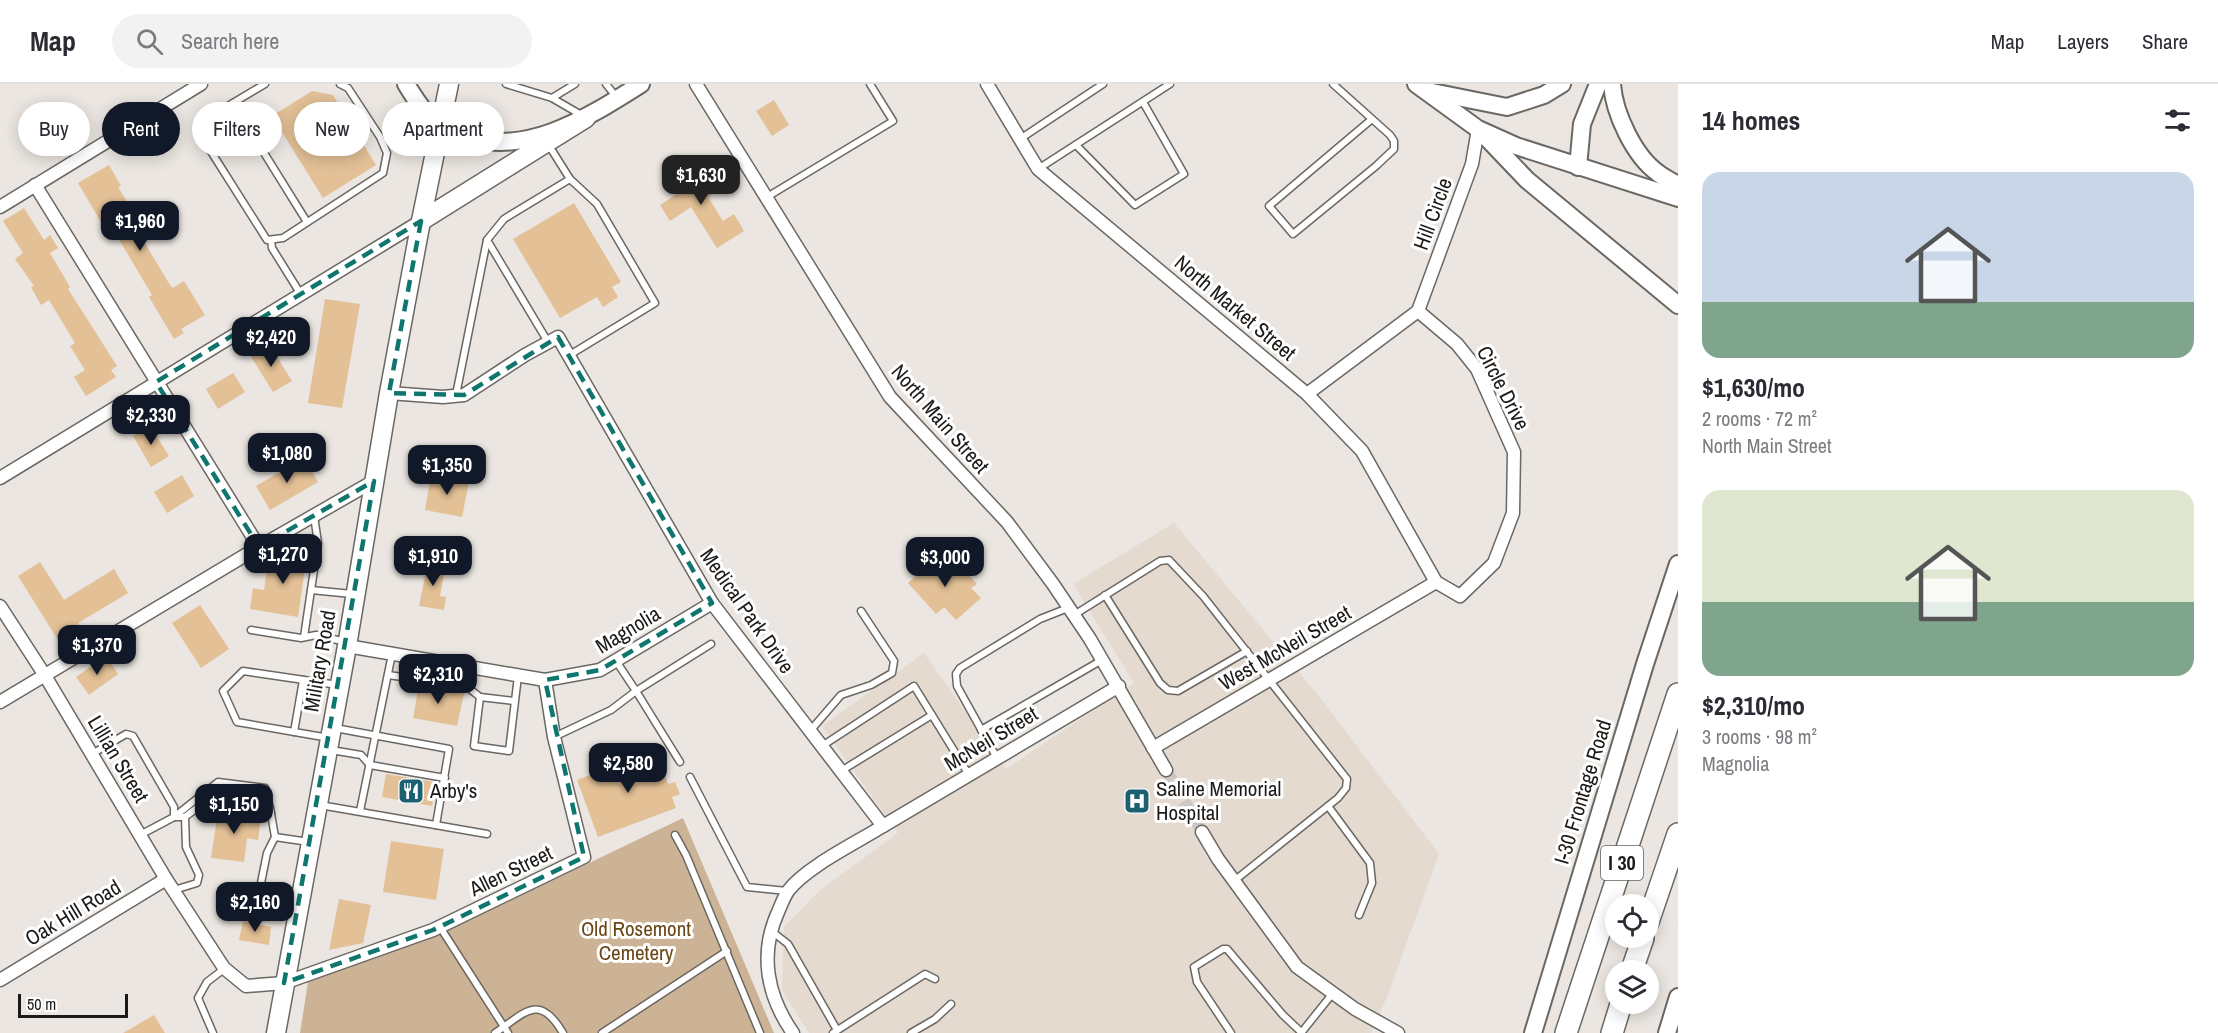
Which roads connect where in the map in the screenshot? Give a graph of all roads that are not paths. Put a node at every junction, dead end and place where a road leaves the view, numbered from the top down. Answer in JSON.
{"nodes":[{"id":1,"x":201,"y":84,"type":"edge"},
{"id":2,"x":265,"y":84,"type":"edge"},
{"id":3,"x":340,"y":84,"type":"edge"},
{"id":4,"x":406,"y":84,"type":"edge"},
{"id":5,"x":449,"y":84,"type":"edge"},
{"id":6,"x":506,"y":84,"type":"edge"},
{"id":7,"x":576,"y":84,"type":"edge"},
{"id":8,"x":606,"y":84,"type":"edge"},
{"id":9,"x":641,"y":84,"type":"edge"},
{"id":10,"x":696,"y":84,"type":"edge"},
{"id":11,"x":870,"y":84,"type":"edge"},
{"id":12,"x":987,"y":84,"type":"edge"},
{"id":13,"x":1103,"y":84,"type":"edge"},
{"id":14,"x":1170,"y":84,"type":"edge"},
{"id":15,"x":1333,"y":84,"type":"edge"},
{"id":16,"x":1562,"y":84,"type":"edge"},
{"id":17,"x":1598,"y":84,"type":"edge"},
{"id":18,"x":1612,"y":84,"type":"edge"},
{"id":19,"x":1420,"y":87,"type":"edge"},
{"id":20,"x":552,"y":98,"type":"junction"},
{"id":21,"x":617,"y":99,"type":"junction"},
{"id":22,"x":235,"y":102,"type":"edge"},
{"id":23,"x":418,"y":102,"type":"edge"},
{"id":24,"x":445,"y":102,"type":"edge"},
{"id":25,"x":1143,"y":102,"type":"junction"},
{"id":26,"x":586,"y":118,"type":"junction"},
{"id":27,"x":1372,"y":119,"type":"junction"},
{"id":28,"x":1478,"y":129,"type":"junction"},
{"id":29,"x":1019,"y":139,"type":"junction"},
{"id":30,"x":504,"y":142,"type":"edge"},
{"id":31,"x":547,"y":142,"type":"junction"},
{"id":32,"x":1076,"y":145,"type":"junction"},
{"id":33,"x":214,"y":156,"type":"edge"},
{"id":34,"x":266,"y":156,"type":"edge"},
{"id":35,"x":434,"y":156,"type":"edge"},
{"id":36,"x":1578,"y":167,"type":"junction"},
{"id":37,"x":1038,"y":169,"type":"junction"},
{"id":38,"x":570,"y":179,"type":"junction"},
{"id":39,"x":1678,"y":185,"type":"edge"},
{"id":40,"x":35,"y":186,"type":"junction"},
{"id":41,"x":765,"y":198,"type":"junction"},
{"id":42,"x":1678,"y":198,"type":"edge"},
{"id":43,"x":0,"y":207,"type":"edge"},
{"id":44,"x":421,"y":221,"type":"junction"},
{"id":45,"x":307,"y":222,"type":"junction"},
{"id":46,"x":271,"y":240,"type":"junction"},
{"id":47,"x":487,"y":240,"type":"junction"},
{"id":48,"x":300,"y":293,"type":"junction"},
{"id":49,"x":1678,"y":305,"type":"edge"},
{"id":50,"x":1418,"y":311,"type":"junction"},
{"id":51,"x":548,"y":342,"type":"junction"},
{"id":52,"x":568,"y":356,"type":"junction"},
{"id":53,"x":156,"y":382,"type":"junction"},
{"id":54,"x":388,"y":393,"type":"junction"},
{"id":55,"x":1307,"y":394,"type":"junction"},
{"id":56,"x":456,"y":396,"type":"junction"},
{"id":57,"x":0,"y":478,"type":"edge"},
{"id":58,"x":374,"y":481,"type":"junction"},
{"id":59,"x":314,"y":516,"type":"junction"},
{"id":60,"x":259,"y":547,"type":"junction"},
{"id":61,"x":1678,"y":564,"type":"edge"},
{"id":62,"x":1436,"y":582,"type":"junction"},
{"id":63,"x":311,"y":590,"type":"junction"},
{"id":64,"x":355,"y":594,"type":"junction"},
{"id":65,"x":1105,"y":595,"type":"junction"},
{"id":66,"x":712,"y":603,"type":"junction"},
{"id":67,"x":0,"y":606,"type":"edge"},
{"id":68,"x":861,"y":611,"type":"dead end"},
{"id":69,"x":1071,"y":611,"type":"junction"},
{"id":70,"x":251,"y":630,"type":"dead end"},
{"id":71,"x":304,"y":638,"type":"junction"},
{"id":72,"x":347,"y":644,"type":"junction"},
{"id":73,"x":711,"y":644,"type":"dead end"},
{"id":74,"x":1247,"y":651,"type":"junction"},
{"id":75,"x":392,"y":654,"type":"junction"},
{"id":76,"x":1103,"y":660,"type":"junction"},
{"id":77,"x":616,"y":661,"type":"junction"},
{"id":78,"x":44,"y":674,"type":"junction"},
{"id":79,"x":388,"y":675,"type":"junction"},
{"id":80,"x":518,"y":676,"type":"junction"},
{"id":81,"x":1269,"y":679,"type":"junction"},
{"id":82,"x":303,"y":680,"type":"junction"},
{"id":83,"x":545,"y":680,"type":"junction"},
{"id":84,"x":339,"y":685,"type":"junction"},
{"id":85,"x":1119,"y":686,"type":"junction"},
{"id":86,"x":636,"y":691,"type":"junction"},
{"id":87,"x":1678,"y":694,"type":"edge"},
{"id":88,"x":480,"y":696,"type":"junction"},
{"id":89,"x":514,"y":701,"type":"junction"},
{"id":90,"x":0,"y":702,"type":"edge"},
{"id":91,"x":932,"y":715,"type":"junction"},
{"id":92,"x":981,"y":730,"type":"junction"},
{"id":93,"x":810,"y":731,"type":"junction"},
{"id":94,"x":294,"y":732,"type":"junction"},
{"id":95,"x":376,"y":736,"type":"junction"},
{"id":96,"x":554,"y":737,"type":"junction"},
{"id":97,"x":329,"y":738,"type":"junction"},
{"id":98,"x":821,"y":746,"type":"junction"},
{"id":99,"x":1154,"y":748,"type":"junction"},
{"id":100,"x":92,"y":754,"type":"junction"},
{"id":101,"x":997,"y":759,"type":"junction"},
{"id":102,"x":681,"y":762,"type":"dead end"},
{"id":103,"x":370,"y":765,"type":"junction"},
{"id":104,"x":1166,"y":770,"type":"tunnel mouth"},
{"id":105,"x":841,"y":772,"type":"junction"},
{"id":106,"x":969,"y":775,"type":"junction"},
{"id":107,"x":690,"y":777,"type":"dead end"},
{"id":108,"x":445,"y":778,"type":"junction"},
{"id":109,"x":267,"y":797,"type":"junction"},
{"id":110,"x":209,"y":799,"type":"junction"},
{"id":111,"x":202,"y":804,"type":"junction"},
{"id":112,"x":317,"y":804,"type":"junction"},
{"id":113,"x":1328,"y":806,"type":"junction"},
{"id":114,"x":270,"y":810,"type":"junction"},
{"id":115,"x":360,"y":811,"type":"junction"},
{"id":116,"x":174,"y":817,"type":"junction"},
{"id":117,"x":185,"y":817,"type":"junction"},
{"id":118,"x":436,"y":825,"type":"junction"},
{"id":119,"x":883,"y":826,"type":"junction"},
{"id":120,"x":1202,"y":832,"type":"tunnel mouth"},
{"id":121,"x":487,"y":834,"type":"dead end"},
{"id":122,"x":1678,"y":834,"type":"edge"},
{"id":123,"x":140,"y":835,"type":"junction"},
{"id":124,"x":675,"y":835,"type":"dead end"},
{"id":125,"x":276,"y":837,"type":"junction"},
{"id":126,"x":310,"y":842,"type":"junction"},
{"id":127,"x":166,"y":879,"type":"junction"},
{"id":128,"x":1234,"y":881,"type":"junction"},
{"id":129,"x":174,"y":890,"type":"junction"},
{"id":130,"x":788,"y":891,"type":"junction"},
{"id":131,"x":1658,"y":894,"type":"edge"},
{"id":132,"x":298,"y":906,"type":"junction"},
{"id":133,"x":1359,"y":915,"type":"dead end"},
{"id":134,"x":440,"y":927,"type":"junction"},
{"id":135,"x":770,"y":930,"type":"junction"},
{"id":136,"x":727,"y":951,"type":"junction"},
{"id":137,"x":224,"y":968,"type":"junction"},
{"id":138,"x":935,"y":979,"type":"dead end"},
{"id":139,"x":0,"y":980,"type":"edge"},
{"id":140,"x":284,"y":983,"type":"junction"},
{"id":141,"x":1333,"y":993,"type":"junction"},
{"id":142,"x":1678,"y":997,"type":"edge"},
{"id":143,"x":951,"y":1004,"type":"dead end"},
{"id":144,"x":1618,"y":1014,"type":"edge"},
{"id":145,"x":506,"y":1030,"type":"edge"},
{"id":146,"x":835,"y":1032,"type":"edge"},
{"id":147,"x":213,"y":1033,"type":"edge"},
{"id":148,"x":276,"y":1033,"type":"edge"},
{"id":149,"x":495,"y":1033,"type":"edge"},
{"id":150,"x":562,"y":1033,"type":"edge"},
{"id":151,"x":602,"y":1033,"type":"edge"},
{"id":152,"x":760,"y":1033,"type":"edge"},
{"id":153,"x":793,"y":1033,"type":"edge"},
{"id":154,"x":911,"y":1033,"type":"edge"},
{"id":155,"x":1231,"y":1033,"type":"edge"},
{"id":156,"x":1301,"y":1033,"type":"edge"},
{"id":157,"x":1398,"y":1033,"type":"edge"},
{"id":158,"x":1533,"y":1033,"type":"edge"},
{"id":159,"x":1566,"y":1033,"type":"edge"},
{"id":160,"x":1611,"y":1033,"type":"edge"},
{"id":161,"x":1667,"y":1033,"type":"edge"}],
"edges":[{"from":1,"to":40,"type":"street"},
{"from":2,"to":22,"type":"lane"},
{"from":3,"to":45,"type":"lane"},
{"from":4,"to":23,"type":"main road"},
{"from":5,"to":24,"type":"main road","name":"Military Road"},
{"from":6,"to":20,"type":"lane"},
{"from":7,"to":20,"type":"lane"},
{"from":8,"to":21,"type":"lane"},
{"from":9,"to":21,"type":"main road"},
{"from":10,"to":41,"type":"street","name":"North Main Street"},
{"from":11,"to":41,"type":"lane"},
{"from":12,"to":29,"type":"street","name":"North Market Street"},
{"from":13,"to":29,"type":"lane"},
{"from":14,"to":25,"type":"lane"},
{"from":15,"to":27,"type":"lane"},
{"from":16,"to":19,"type":"main road"},
{"from":17,"to":36,"type":"main road"},
{"from":18,"to":39,"type":"main road"},
{"from":19,"to":28,"type":"main road"},
{"from":20,"to":26,"type":"lane"},
{"from":21,"to":26,"type":"main road"},
{"from":25,"to":32,"type":"lane"},
{"from":25,"to":32,"type":"lane"},
{"from":26,"to":30,"type":"main road"},
{"from":26,"to":31,"type":"main road"},
{"from":27,"to":27,"type":"lane"},
{"from":28,"to":36,"type":"main road"},
{"from":28,"to":49,"type":"main road"},
{"from":28,"to":50,"type":"street","name":"Hill Circle"},
{"from":29,"to":37,"type":"street","name":"North Market Street"},
{"from":31,"to":38,"type":"lane"},
{"from":31,"to":44,"type":"main road"},
{"from":32,"to":37,"type":"lane"},
{"from":33,"to":46,"type":"lane"},
{"from":34,"to":45,"type":"lane"},
{"from":35,"to":44,"type":"main road","name":"Military Road"},
{"from":36,"to":42,"type":"main road"},
{"from":37,"to":55,"type":"street","name":"North Market Street"},
{"from":38,"to":47,"type":"lane"},
{"from":38,"to":52,"type":"lane"},
{"from":40,"to":43,"type":"street"},
{"from":40,"to":53,"type":"street"},
{"from":41,"to":69,"type":"street","name":"North Main Street"},
{"from":44,"to":48,"type":"street"},
{"from":44,"to":54,"type":"main road","name":"Military Road"},
{"from":45,"to":46,"type":"lane"},
{"from":46,"to":48,"type":"lane"},
{"from":47,"to":51,"type":"lane"},
{"from":47,"to":56,"type":"lane"},
{"from":48,"to":53,"type":"street"},
{"from":50,"to":55,"type":"street"},
{"from":50,"to":62,"type":"street","name":"Circle Drive"},
{"from":51,"to":52,"type":"street","name":"Medical Park Drive"},
{"from":51,"to":56,"type":"street"},
{"from":52,"to":66,"type":"street","name":"Medical Park Drive"},
{"from":53,"to":57,"type":"street"},
{"from":53,"to":60,"type":"street"},
{"from":54,"to":56,"type":"street"},
{"from":54,"to":58,"type":"main road","name":"Military Road"},
{"from":55,"to":62,"type":"street","name":"North Market Street"},
{"from":58,"to":59,"type":"street"},
{"from":58,"to":64,"type":"main road","name":"Military Road"},
{"from":59,"to":60,"type":"street"},
{"from":59,"to":63,"type":"lane"},
{"from":60,"to":78,"type":"street"},
{"from":61,"to":158,"type":"main road","name":"I-30 Frontage Road"},
{"from":62,"to":81,"type":"street","name":"West McNeil Street"},
{"from":63,"to":64,"type":"lane"},
{"from":63,"to":71,"type":"lane"},
{"from":64,"to":72,"type":"main road","name":"Military Road"},
{"from":65,"to":69,"type":"lane"},
{"from":65,"to":74,"type":"lane"},
{"from":65,"to":74,"type":"lane"},
{"from":66,"to":77,"type":"street","name":"Magnolia"},
{"from":66,"to":93,"type":"street","name":"Medical Park Drive"},
{"from":67,"to":78,"type":"street","name":"Lillian Street"},
{"from":68,"to":93,"type":"lane"},
{"from":69,"to":76,"type":"street","name":"North Main Street"},
{"from":69,"to":92,"type":"lane"},
{"from":70,"to":71,"type":"lane"},
{"from":71,"to":72,"type":"lane"},
{"from":72,"to":75,"type":"street","name":"Magnolia"},
{"from":72,"to":84,"type":"main road","name":"Military Road"},
{"from":73,"to":86,"type":"lane"},
{"from":74,"to":81,"type":"lane"},
{"from":75,"to":79,"type":"lane"},
{"from":75,"to":80,"type":"street","name":"Magnolia"},
{"from":76,"to":85,"type":"street","name":"North Main Street"},
{"from":76,"to":92,"type":"lane"},
{"from":77,"to":83,"type":"street","name":"Magnolia"},
{"from":77,"to":86,"type":"lane"},
{"from":78,"to":90,"type":"street"},
{"from":78,"to":100,"type":"street","name":"Lillian Street"},
{"from":79,"to":88,"type":"lane"},
{"from":79,"to":95,"type":"lane"},
{"from":80,"to":83,"type":"street","name":"Magnolia"},
{"from":80,"to":89,"type":"lane"},
{"from":81,"to":99,"type":"street","name":"West McNeil Street"},
{"from":81,"to":113,"type":"lane"},
{"from":82,"to":84,"type":"lane"},
{"from":82,"to":94,"type":"lane"},
{"from":82,"to":94,"type":"lane"},
{"from":83,"to":96,"type":"street","name":"Allen Street"},
{"from":84,"to":97,"type":"main road","name":"Military Road"},
{"from":85,"to":99,"type":"street","name":"North Main Street"},
{"from":85,"to":101,"type":"street","name":"McNeil Street"},
{"from":86,"to":96,"type":"lane"},
{"from":86,"to":102,"type":"lane"},
{"from":87,"to":159,"type":"highway","number":"I 30"},
{"from":88,"to":89,"type":"lane"},
{"from":88,"to":89,"type":"lane"},
{"from":91,"to":98,"type":"lane"},
{"from":91,"to":105,"type":"lane"},
{"from":91,"to":106,"type":"lane"},
{"from":92,"to":101,"type":"lane"},
{"from":93,"to":98,"type":"street","name":"Medical Park Drive"},
{"from":94,"to":97,"type":"lane"},
{"from":95,"to":97,"type":"lane"},
{"from":95,"to":103,"type":"lane"},
{"from":95,"to":108,"type":"lane"},
{"from":96,"to":134,"type":"street","name":"Allen Street"},
{"from":97,"to":103,"type":"lane"},
{"from":97,"to":112,"type":"main road","name":"Military Road"},
{"from":98,"to":105,"type":"street","name":"Medical Park Drive"},
{"from":99,"to":104,"type":"street","name":"North Main Street"},
{"from":100,"to":116,"type":"lane"},
{"from":100,"to":123,"type":"street","name":"Lillian Street"},
{"from":101,"to":106,"type":"street","name":"McNeil Street"},
{"from":103,"to":108,"type":"lane"},
{"from":103,"to":115,"type":"lane"},
{"from":105,"to":119,"type":"street","name":"Medical Park Drive"},
{"from":106,"to":119,"type":"street","name":"McNeil Street"},
{"from":107,"to":130,"type":"lane"},
{"from":108,"to":118,"type":"lane"},
{"from":109,"to":110,"type":"lane"},
{"from":109,"to":114,"type":"lane"},
{"from":109,"to":116,"type":"lane"},
{"from":110,"to":111,"type":"lane"},
{"from":110,"to":114,"type":"lane"},
{"from":111,"to":114,"type":"lane"},
{"from":111,"to":117,"type":"lane"},
{"from":112,"to":115,"type":"lane"},
{"from":112,"to":126,"type":"main road","name":"Military Road"},
{"from":113,"to":128,"type":"lane"},
{"from":113,"to":133,"type":"lane"},
{"from":114,"to":125,"type":"lane"},
{"from":115,"to":118,"type":"lane"},
{"from":116,"to":117,"type":"lane"},
{"from":116,"to":123,"type":"lane"},
{"from":117,"to":129,"type":"lane"},
{"from":118,"to":121,"type":"lane"},
{"from":119,"to":130,"type":"street"},
{"from":120,"to":128,"type":"street"},
{"from":122,"to":131,"type":"highway","number":"I 30"},
{"from":123,"to":127,"type":"street","name":"Lillian Street"},
{"from":124,"to":136,"type":"lane"},
{"from":125,"to":126,"type":"lane"},
{"from":125,"to":132,"type":"lane"},
{"from":126,"to":132,"type":"main road","name":"Military Road"},
{"from":127,"to":129,"type":"street","name":"Lillian Street"},
{"from":127,"to":139,"type":"street","name":"Oak Hill Road"},
{"from":128,"to":141,"type":"street"},
{"from":129,"to":137,"type":"street","name":"Lillian Street"},
{"from":130,"to":135,"type":"street"},
{"from":132,"to":140,"type":"main road","name":"Military Road"},
{"from":134,"to":140,"type":"street","name":"Allen Street"},
{"from":134,"to":145,"type":"lane"},
{"from":135,"to":146,"type":"lane"},
{"from":135,"to":153,"type":"street"},
{"from":136,"to":151,"type":"lane"},
{"from":136,"to":152,"type":"lane"},
{"from":137,"to":140,"type":"street","name":"Lillian Street"},
{"from":137,"to":147,"type":"lane"},
{"from":138,"to":146,"type":"lane"},
{"from":140,"to":148,"type":"main road","name":"Military Road"},
{"from":141,"to":156,"type":"lane"},
{"from":141,"to":157,"type":"street"},
{"from":142,"to":161,"type":"main road"},
{"from":143,"to":154,"type":"lane"},
{"from":144,"to":160,"type":"highway"},
{"from":145,"to":149,"type":"lane"},
{"from":145,"to":150,"type":"lane"},
{"from":155,"to":156,"type":"lane"}]}
